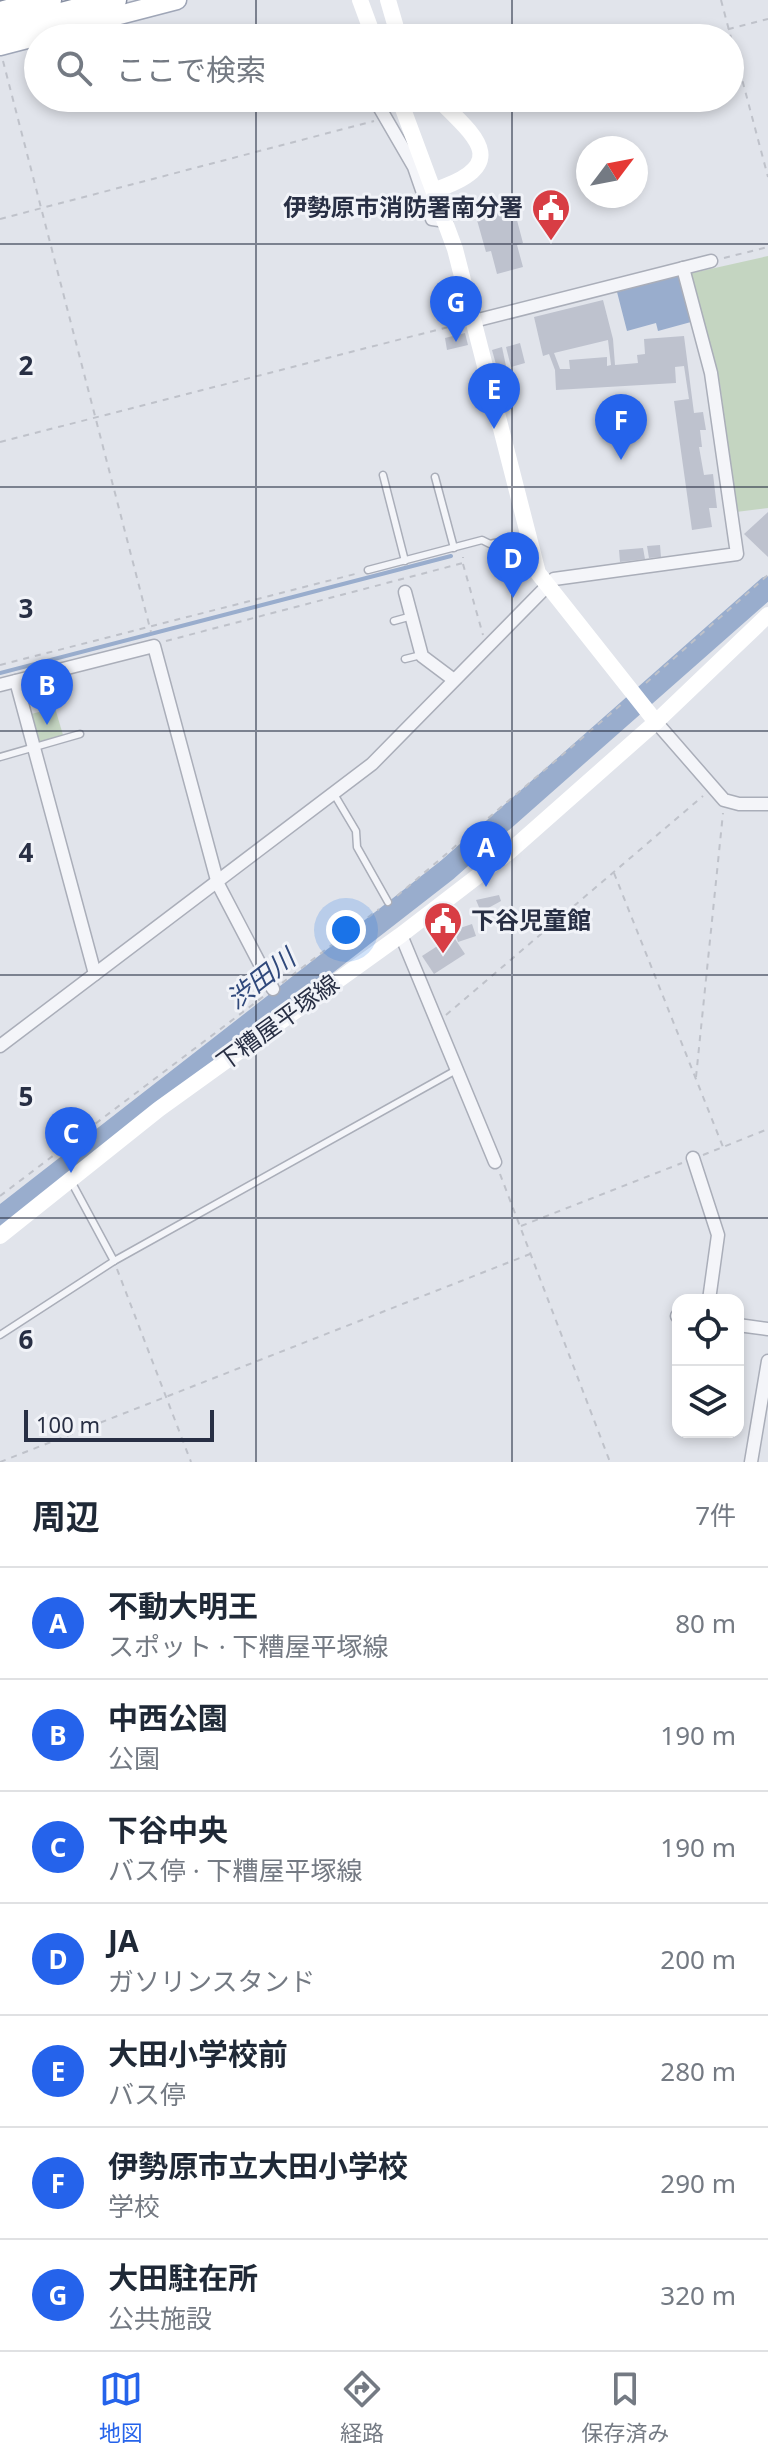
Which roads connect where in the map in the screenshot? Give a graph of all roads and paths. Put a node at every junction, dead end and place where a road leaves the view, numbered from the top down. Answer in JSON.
{"nodes":[{"id":1,"x":50,"y":0,"type":"edge"},
{"id":2,"x":115,"y":0,"type":"edge"},
{"id":3,"x":177,"y":0,"type":"edge"},
{"id":4,"x":360,"y":0,"type":"edge"},
{"id":5,"x":388,"y":0,"type":"edge"},
{"id":6,"x":721,"y":0,"type":"edge"},
{"id":7,"x":0,"y":13,"type":"edge"},
{"id":8,"x":768,"y":19,"type":"edge"},
{"id":9,"x":87,"y":24,"type":"edge"},
{"id":10,"x":369,"y":24,"type":"edge"},
{"id":11,"x":393,"y":24,"type":"edge"},
{"id":12,"x":727,"y":24,"type":"edge"},
{"id":13,"x":744,"y":25,"type":"edge"},
{"id":14,"x":0,"y":30,"type":"edge"},
{"id":15,"x":24,"y":41,"type":"edge"},
{"id":16,"x":0,"y":47,"type":"edge"},
{"id":17,"x":744,"y":88,"type":"edge"},
{"id":18,"x":383,"y":112,"type":"edge"},
{"id":19,"x":404,"y":112,"type":"edge"},
{"id":20,"x":452,"y":112,"type":"edge"},
{"id":21,"x":387,"y":118,"type":"junction"},
{"id":22,"x":768,"y":177,"type":"edge"},
{"id":23,"x":435,"y":190,"type":"junction"},
{"id":24,"x":42,"y":208,"type":"junction"},
{"id":25,"x":0,"y":219,"type":"edge"},
{"id":26,"x":446,"y":221,"type":"junction"},
{"id":27,"x":768,"y":247,"type":"edge"},
{"id":28,"x":711,"y":261,"type":"joint"},
{"id":29,"x":683,"y":268,"type":"junction"},
{"id":30,"x":474,"y":321,"type":"junction"},
{"id":31,"x":95,"y":418,"type":"junction"},
{"id":32,"x":0,"y":442,"type":"edge"},
{"id":33,"x":383,"y":475,"type":"dead end"},
{"id":34,"x":435,"y":477,"type":"dead end"},
{"id":35,"x":529,"y":535,"type":"junction"},
{"id":36,"x":457,"y":547,"type":"junction"},
{"id":37,"x":405,"y":561,"type":"junction"},
{"id":38,"x":463,"y":563,"type":"junction"},
{"id":39,"x":368,"y":570,"type":"joint"},
{"id":40,"x":545,"y":586,"type":"junction"},
{"id":41,"x":405,"y":592,"type":"dead end"},
{"id":42,"x":768,"y":615,"type":"edge"},
{"id":43,"x":412,"y":616,"type":"junction"},
{"id":44,"x":394,"y":621,"type":"dead end"},
{"id":45,"x":149,"y":627,"type":"junction"},
{"id":46,"x":154,"y":646,"type":"junction"},
{"id":47,"x":486,"y":647,"type":"junction"},
{"id":48,"x":422,"y":655,"type":"junction"},
{"id":49,"x":405,"y":659,"type":"dead end"},
{"id":50,"x":0,"y":665,"type":"edge"},
{"id":51,"x":454,"y":680,"type":"junction"},
{"id":52,"x":16,"y":681,"type":"junction"},
{"id":53,"x":0,"y":685,"type":"edge"},
{"id":54,"x":651,"y":717,"type":"junction"},
{"id":55,"x":80,"y":734,"type":"dead end"},
{"id":56,"x":35,"y":748,"type":"junction"},
{"id":57,"x":0,"y":757,"type":"edge"},
{"id":58,"x":713,"y":787,"type":"junction"},
{"id":59,"x":334,"y":794,"type":"junction"},
{"id":60,"x":724,"y":800,"type":"junction"},
{"id":61,"x":768,"y":804,"type":"edge"},
{"id":62,"x":614,"y":872,"type":"junction"},
{"id":63,"x":218,"y":884,"type":"junction"},
{"id":64,"x":388,"y":902,"type":"dead end"},
{"id":65,"x":401,"y":935,"type":"junction"},
{"id":66,"x":95,"y":974,"type":"junction"},
{"id":67,"x":273,"y":989,"type":"dead end"},
{"id":68,"x":439,"y":1021,"type":"junction"},
{"id":69,"x":0,"y":1046,"type":"edge"},
{"id":70,"x":458,"y":1069,"type":"junction"},
{"id":71,"x":696,"y":1078,"type":"junction"},
{"id":72,"x":768,"y":1129,"type":"edge"},
{"id":73,"x":723,"y":1147,"type":"junction"},
{"id":74,"x":693,"y":1158,"type":"junction"},
{"id":75,"x":495,"y":1162,"type":"joint"},
{"id":76,"x":70,"y":1179,"type":"junction"},
{"id":77,"x":520,"y":1226,"type":"junction"},
{"id":78,"x":0,"y":1236,"type":"edge"},
{"id":79,"x":530,"y":1254,"type":"junction"},
{"id":80,"x":114,"y":1261,"type":"junction"},
{"id":81,"x":710,"y":1294,"type":"edge"},
{"id":82,"x":744,"y":1326,"type":"edge"},
{"id":83,"x":768,"y":1329,"type":"edge"},
{"id":84,"x":0,"y":1335,"type":"edge"},
{"id":85,"x":768,"y":1361,"type":"edge"},
{"id":86,"x":167,"y":1397,"type":"junction"},
{"id":87,"x":0,"y":1462,"type":"edge"},
{"id":88,"x":191,"y":1462,"type":"edge"},
{"id":89,"x":610,"y":1462,"type":"edge"},
{"id":90,"x":751,"y":1462,"type":"edge"}],
"edges":[{"from":1,"to":7,"type":"highway"},
{"from":2,"to":14,"type":"highway"},
{"from":3,"to":9,"type":"main road"},
{"from":4,"to":10,"type":"main road"},
{"from":5,"to":11,"type":"main road"},
{"from":6,"to":12,"type":"path"},
{"from":8,"to":13,"type":"path"},
{"from":15,"to":16,"type":"main road"},
{"from":16,"to":24,"type":"path"},
{"from":17,"to":22,"type":"path"},
{"from":18,"to":21,"type":"street"},
{"from":19,"to":23,"type":"main road"},
{"from":20,"to":23,"type":"main road"},
{"from":21,"to":24,"type":"path"},
{"from":21,"to":26,"type":"street"},
{"from":23,"to":26,"type":"main road"},
{"from":24,"to":25,"type":"path"},
{"from":24,"to":31,"type":"path"},
{"from":26,"to":30,"type":"main road"},
{"from":27,"to":28,"type":"path"},
{"from":28,"to":29,"type":"street"},
{"from":29,"to":30,"type":"street"},
{"from":29,"to":40,"type":"street"},
{"from":30,"to":31,"type":"path"},
{"from":30,"to":35,"type":"main road"},
{"from":31,"to":32,"type":"path"},
{"from":31,"to":45,"type":"path"},
{"from":33,"to":37,"type":"lane"},
{"from":34,"to":36,"type":"lane"},
{"from":35,"to":36,"type":"lane"},
{"from":35,"to":40,"type":"main road"},
{"from":36,"to":37,"type":"lane"},
{"from":36,"to":38,"type":"path"},
{"from":37,"to":39,"type":"lane"},
{"from":38,"to":46,"type":"path"},
{"from":38,"to":47,"type":"path"},
{"from":39,"to":45,"type":"path"},
{"from":40,"to":47,"type":"street"},
{"from":40,"to":54,"type":"main road"},
{"from":41,"to":43,"type":"street"},
{"from":42,"to":54,"type":"main road","name":"下糟屋平塚線"},
{"from":43,"to":44,"type":"lane"},
{"from":43,"to":48,"type":"street"},
{"from":45,"to":46,"type":"path"},
{"from":45,"to":50,"type":"path"},
{"from":46,"to":52,"type":"street"},
{"from":46,"to":63,"type":"street"},
{"from":47,"to":51,"type":"street"},
{"from":48,"to":49,"type":"lane"},
{"from":48,"to":51,"type":"street"},
{"from":51,"to":59,"type":"street"},
{"from":52,"to":53,"type":"street"},
{"from":52,"to":56,"type":"street"},
{"from":54,"to":58,"type":"street"},
{"from":54,"to":65,"type":"main road","name":"下糟屋平塚線"},
{"from":55,"to":56,"type":"lane"},
{"from":56,"to":57,"type":"lane"},
{"from":56,"to":66,"type":"street"},
{"from":58,"to":60,"type":"street"},
{"from":58,"to":62,"type":"path"},
{"from":59,"to":63,"type":"street"},
{"from":59,"to":64,"type":"lane"},
{"from":60,"to":61,"type":"street"},
{"from":60,"to":71,"type":"path"},
{"from":62,"to":68,"type":"path"},
{"from":62,"to":71,"type":"path"},
{"from":63,"to":66,"type":"street"},
{"from":63,"to":67,"type":"street"},
{"from":65,"to":68,"type":"street"},
{"from":65,"to":76,"type":"main road","name":"下糟屋平塚線"},
{"from":66,"to":69,"type":"street"},
{"from":68,"to":70,"type":"street"},
{"from":70,"to":75,"type":"street"},
{"from":70,"to":80,"type":"lane"},
{"from":71,"to":73,"type":"path"},
{"from":72,"to":73,"type":"path"},
{"from":73,"to":74,"type":"path"},
{"from":74,"to":77,"type":"path"},
{"from":74,"to":81,"type":"street"},
{"from":75,"to":77,"type":"path"},
{"from":76,"to":78,"type":"main road","name":"下糟屋平塚線"},
{"from":76,"to":80,"type":"lane"},
{"from":77,"to":79,"type":"path"},
{"from":79,"to":86,"type":"path"},
{"from":79,"to":89,"type":"path"},
{"from":80,"to":84,"type":"lane"},
{"from":80,"to":86,"type":"path"},
{"from":82,"to":83,"type":"street"},
{"from":85,"to":90,"type":"street"},
{"from":86,"to":87,"type":"path"},
{"from":86,"to":88,"type":"path"}]}
